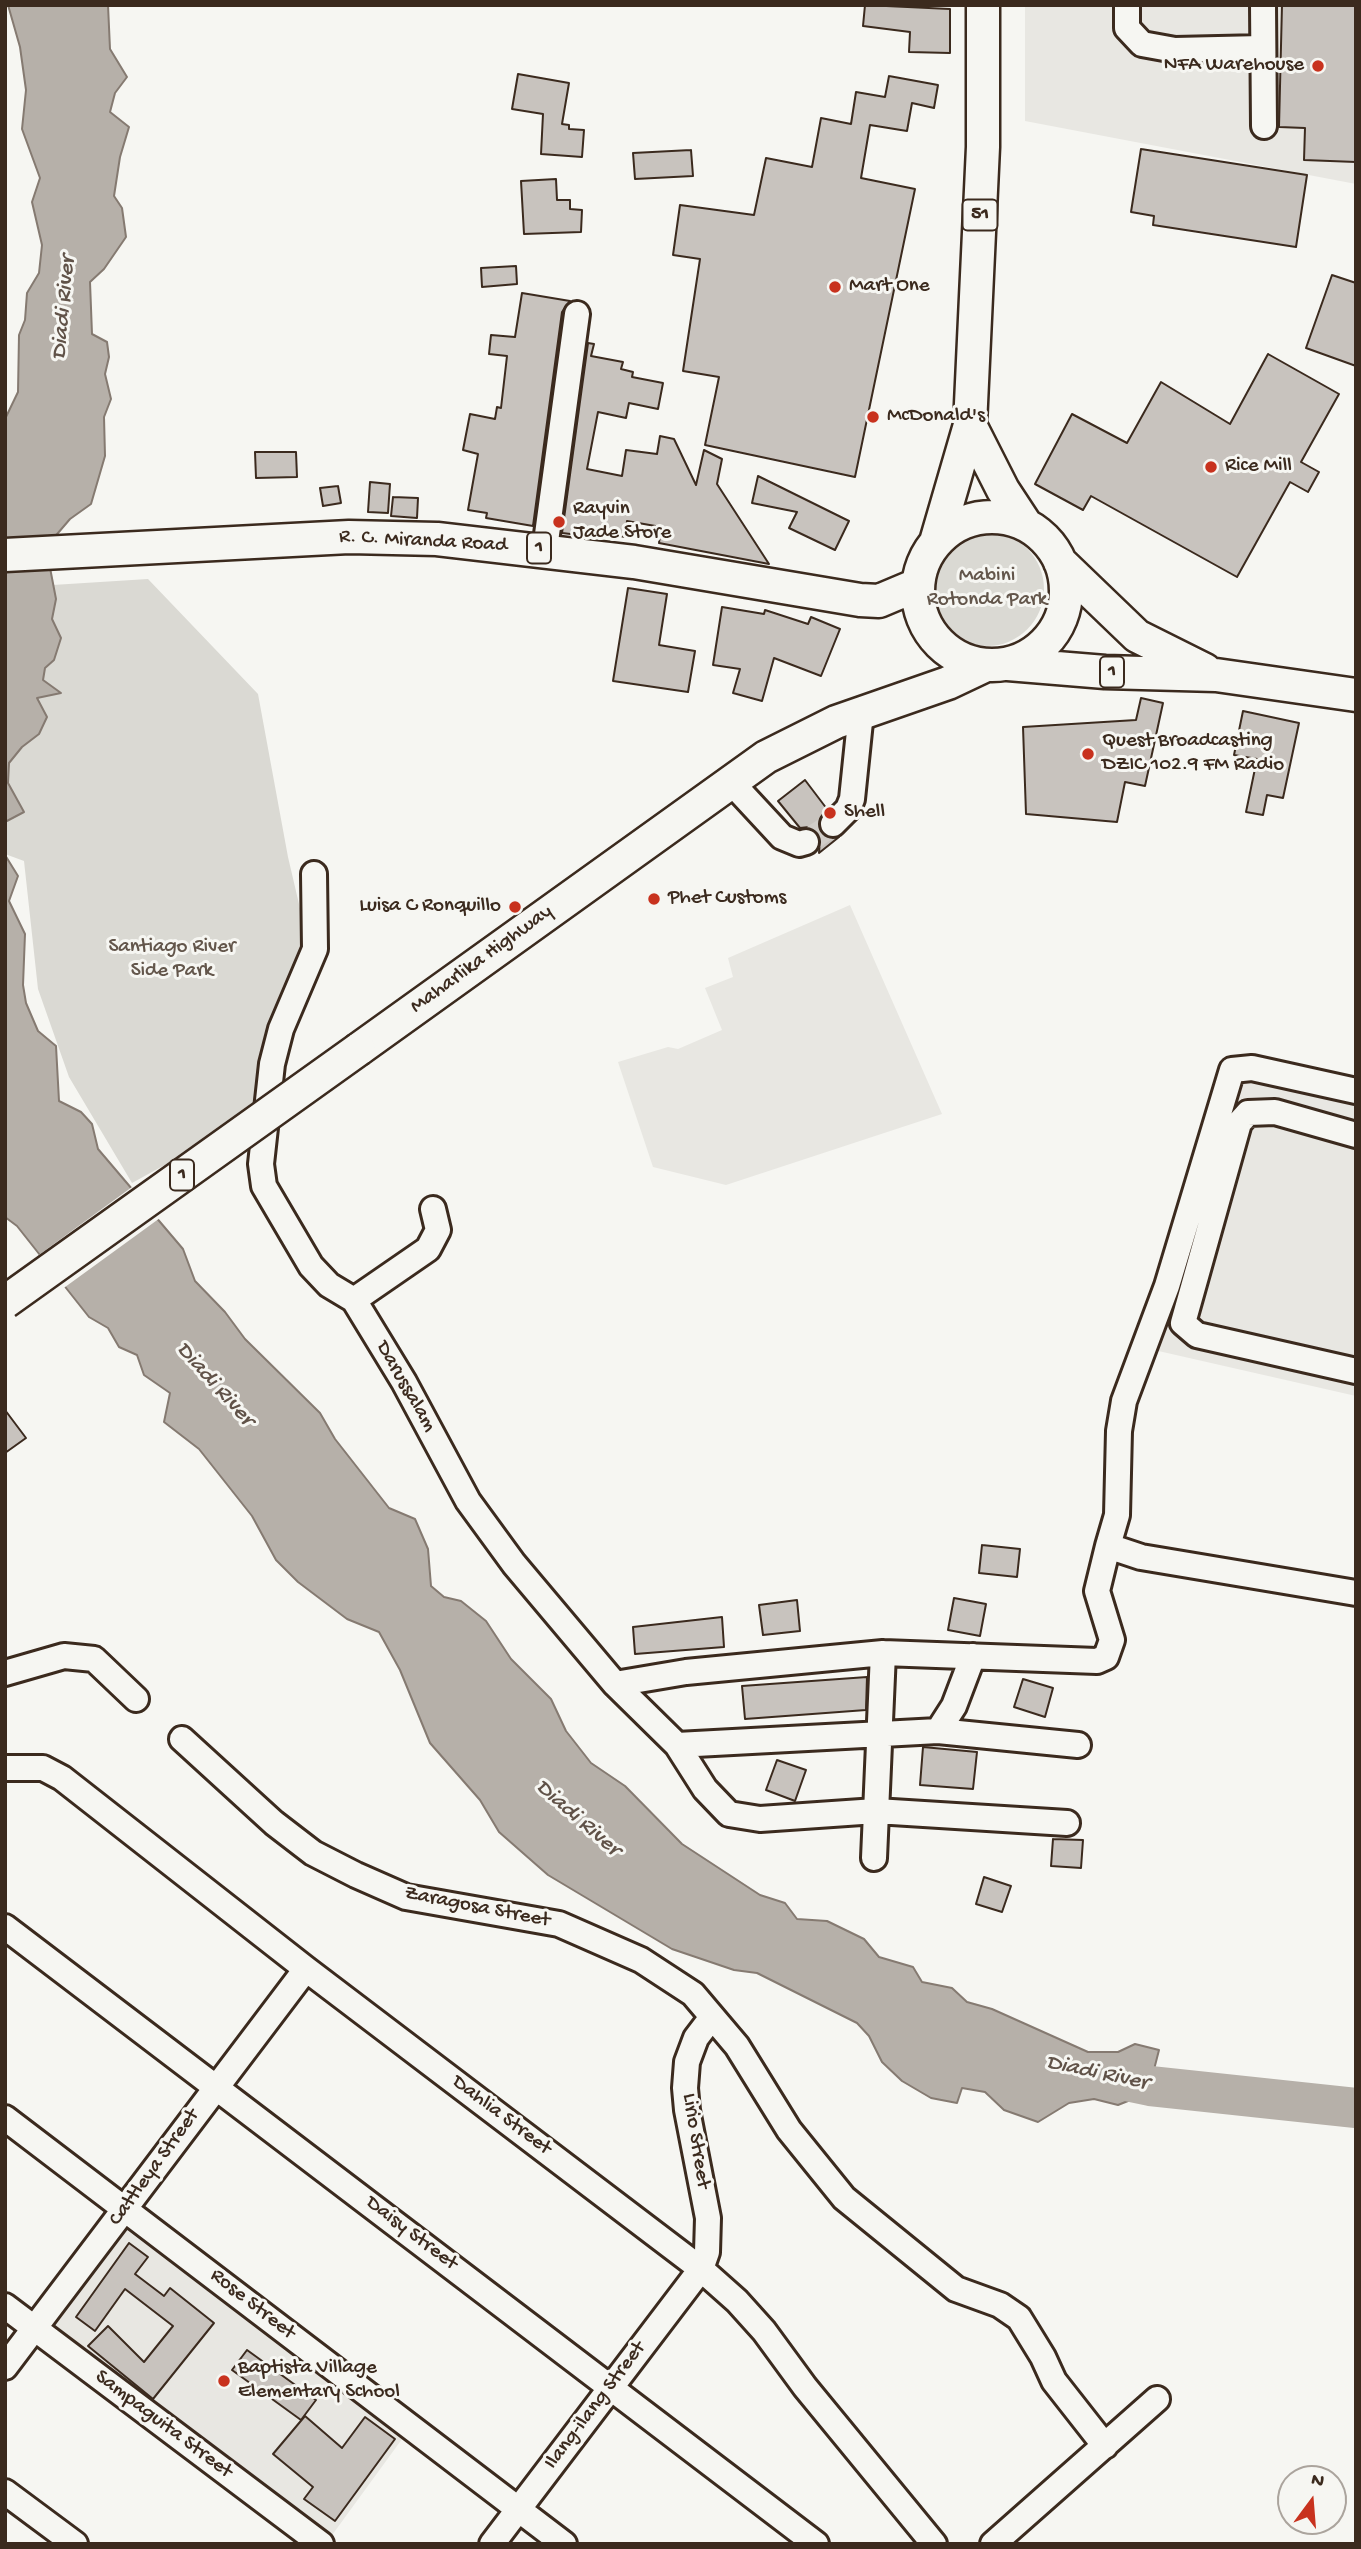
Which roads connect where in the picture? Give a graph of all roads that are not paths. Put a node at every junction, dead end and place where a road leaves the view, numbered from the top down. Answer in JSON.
{"nodes":[{"id":1,"x":983,"y":5,"type":"edge"},
{"id":2,"x":1127,"y":5,"type":"edge"},
{"id":3,"x":1263,"y":5,"type":"edge"},
{"id":4,"x":1262,"y":48,"type":"junction"},
{"id":5,"x":1264,"y":126,"type":"dead end"},
{"id":6,"x":577,"y":314,"type":"dead end"},
{"id":7,"x":970,"y":425,"type":"junction"},
{"id":8,"x":1027,"y":525,"type":"junction"},
{"id":9,"x":936,"y":542,"type":"junction"},
{"id":10,"x":545,"y":549,"type":"junction"},
{"id":11,"x":5,"y":555,"type":"edge"},
{"id":12,"x":1060,"y":562,"type":"junction"},
{"id":13,"x":917,"y":585,"type":"junction"},
{"id":14,"x":997,"y":664,"type":"junction"},
{"id":15,"x":1216,"y":675,"type":"junction"},
{"id":16,"x":1356,"y":695,"type":"edge"},
{"id":17,"x":861,"y":712,"type":"junction"},
{"id":18,"x":731,"y":782,"type":"junction"},
{"id":19,"x":833,"y":824,"type":"tunnel mouth"},
{"id":20,"x":806,"y":842,"type":"dead end"},
{"id":21,"x":314,"y":874,"type":"dead end"},
{"id":22,"x":1356,"y":1091,"type":"edge"},
{"id":23,"x":1356,"y":1135,"type":"edge"},
{"id":24,"x":433,"y":1209,"type":"dead end"},
{"id":25,"x":354,"y":1300,"type":"junction"},
{"id":26,"x":5,"y":1301,"type":"edge"},
{"id":27,"x":1356,"y":1371,"type":"edge"},
{"id":28,"x":1108,"y":1546,"type":"junction"},
{"id":29,"x":1356,"y":1593,"type":"edge"},
{"id":30,"x":883,"y":1653,"type":"junction"},
{"id":31,"x":973,"y":1656,"type":"junction"},
{"id":32,"x":5,"y":1673,"type":"edge"},
{"id":33,"x":615,"y":1684,"type":"junction"},
{"id":34,"x":136,"y":1699,"type":"dead end"},
{"id":35,"x":938,"y":1731,"type":"junction"},
{"id":36,"x":880,"y":1733,"type":"junction"},
{"id":37,"x":182,"y":1739,"type":"dead end"},
{"id":38,"x":677,"y":1745,"type":"junction"},
{"id":39,"x":1078,"y":1745,"type":"dead end"},
{"id":40,"x":5,"y":1768,"type":"edge"},
{"id":41,"x":876,"y":1811,"type":"junction"},
{"id":42,"x":1068,"y":1823,"type":"dead end"},
{"id":43,"x":874,"y":1858,"type":"dead end"},
{"id":44,"x":5,"y":1927,"type":"edge"},
{"id":45,"x":306,"y":1969,"type":"junction"},
{"id":46,"x":712,"y":2017,"type":"junction"},
{"id":47,"x":215,"y":2086,"type":"junction"},
{"id":48,"x":5,"y":2118,"type":"edge"},
{"id":49,"x":127,"y":2208,"type":"junction"},
{"id":50,"x":701,"y":2270,"type":"junction"},
{"id":51,"x":5,"y":2306,"type":"edge"},
{"id":52,"x":36,"y":2328,"type":"junction"},
{"id":53,"x":5,"y":2367,"type":"edge"},
{"id":54,"x":611,"y":2385,"type":"junction"},
{"id":55,"x":1157,"y":2399,"type":"dead end"},
{"id":56,"x":1105,"y":2446,"type":"junction"},
{"id":57,"x":5,"y":2492,"type":"edge"},
{"id":58,"x":519,"y":2509,"type":"junction"},
{"id":59,"x":75,"y":2544,"type":"edge"},
{"id":60,"x":321,"y":2544,"type":"edge"},
{"id":61,"x":492,"y":2544,"type":"edge"},
{"id":62,"x":564,"y":2544,"type":"edge"},
{"id":63,"x":816,"y":2544,"type":"edge"},
{"id":64,"x":934,"y":2544,"type":"edge"},
{"id":65,"x":993,"y":2544,"type":"edge"}],
"edges":[{"from":1,"to":7,"type":"main road","number":"51"},
{"from":2,"to":4,"type":"street"},
{"from":3,"to":4,"type":"street"},
{"from":4,"to":5,"type":"street"},
{"from":6,"to":10,"type":"street"},
{"from":7,"to":8,"type":"main road","number":"51"},
{"from":7,"to":9,"type":"main road","number":"51"},
{"from":8,"to":9,"type":"main road"},
{"from":8,"to":12,"type":"main road","number":"1"},
{"from":9,"to":13,"type":"main road"},
{"from":10,"to":11,"type":"main road","name":"R. C. Miranda Road","number":"1"},
{"from":10,"to":13,"type":"main road","name":"R. C. Miranda Road","number":"1"},
{"from":12,"to":14,"type":"main road","number":"1"},
{"from":12,"to":15,"type":"main road","number":"1"},
{"from":13,"to":14,"type":"main road","number":"1"},
{"from":14,"to":15,"type":"main road","number":"1"},
{"from":14,"to":17,"type":"main road","name":"Maharlika Highway","number":"1"},
{"from":15,"to":16,"type":"main road","number":"1"},
{"from":17,"to":18,"type":"main road","name":"Maharlika Highway","number":"1"},
{"from":17,"to":19,"type":"street"},
{"from":18,"to":20,"type":"street"},
{"from":18,"to":26,"type":"main road","name":"Maharlika Highway","number":"1","bridge":true},
{"from":21,"to":25,"type":"street","name":"Darussalam"},
{"from":22,"to":28,"type":"street"},
{"from":23,"to":27,"type":"street"},
{"from":24,"to":25,"type":"street"},
{"from":25,"to":33,"type":"street","name":"Darussalam"},
{"from":28,"to":29,"type":"street"},
{"from":28,"to":31,"type":"street"},
{"from":30,"to":31,"type":"street"},
{"from":30,"to":33,"type":"street"},
{"from":30,"to":36,"type":"street"},
{"from":31,"to":35,"type":"street"},
{"from":32,"to":34,"type":"street"},
{"from":33,"to":38,"type":"street","name":"Darussalam"},
{"from":35,"to":36,"type":"street"},
{"from":35,"to":39,"type":"street"},
{"from":36,"to":38,"type":"street"},
{"from":36,"to":41,"type":"street"},
{"from":37,"to":46,"type":"street","name":"Zaragosa Street"},
{"from":38,"to":41,"type":"street","name":"Darussalam"},
{"from":40,"to":45,"type":"street","name":"Dahlia Street"},
{"from":41,"to":42,"type":"street","name":"Darussalam"},
{"from":41,"to":43,"type":"street"},
{"from":44,"to":47,"type":"street","name":"Daisy Street"},
{"from":45,"to":47,"type":"street","name":"Cattleya Street"},
{"from":45,"to":50,"type":"street","name":"Dahlia Street"},
{"from":46,"to":50,"type":"street","name":"Lirio Street"},
{"from":46,"to":56,"type":"street","name":"Zaragosa Street"},
{"from":47,"to":49,"type":"street","name":"Cattleya Street"},
{"from":47,"to":54,"type":"street","name":"Daisy Street"},
{"from":48,"to":49,"type":"street","name":"Rose Street"},
{"from":49,"to":52,"type":"street","name":"Cattleya Street"},
{"from":49,"to":58,"type":"street","name":"Rose Street"},
{"from":50,"to":54,"type":"street","name":"Ilang-ilang Street"},
{"from":50,"to":64,"type":"street","name":"Dahlia Street"},
{"from":51,"to":52,"type":"street","name":"Sampaguita Street"},
{"from":52,"to":53,"type":"street","name":"Cattleya Street"},
{"from":52,"to":60,"type":"street","name":"Sampaguita Street"},
{"from":54,"to":58,"type":"street","name":"Ilang-ilang Street"},
{"from":54,"to":63,"type":"street","name":"Daisy Street"},
{"from":55,"to":56,"type":"street"},
{"from":56,"to":65,"type":"street"},
{"from":57,"to":59,"type":"street"},
{"from":58,"to":61,"type":"street","name":"Ilang-ilang Street"},
{"from":58,"to":62,"type":"street","name":"Rose Street"}]}
